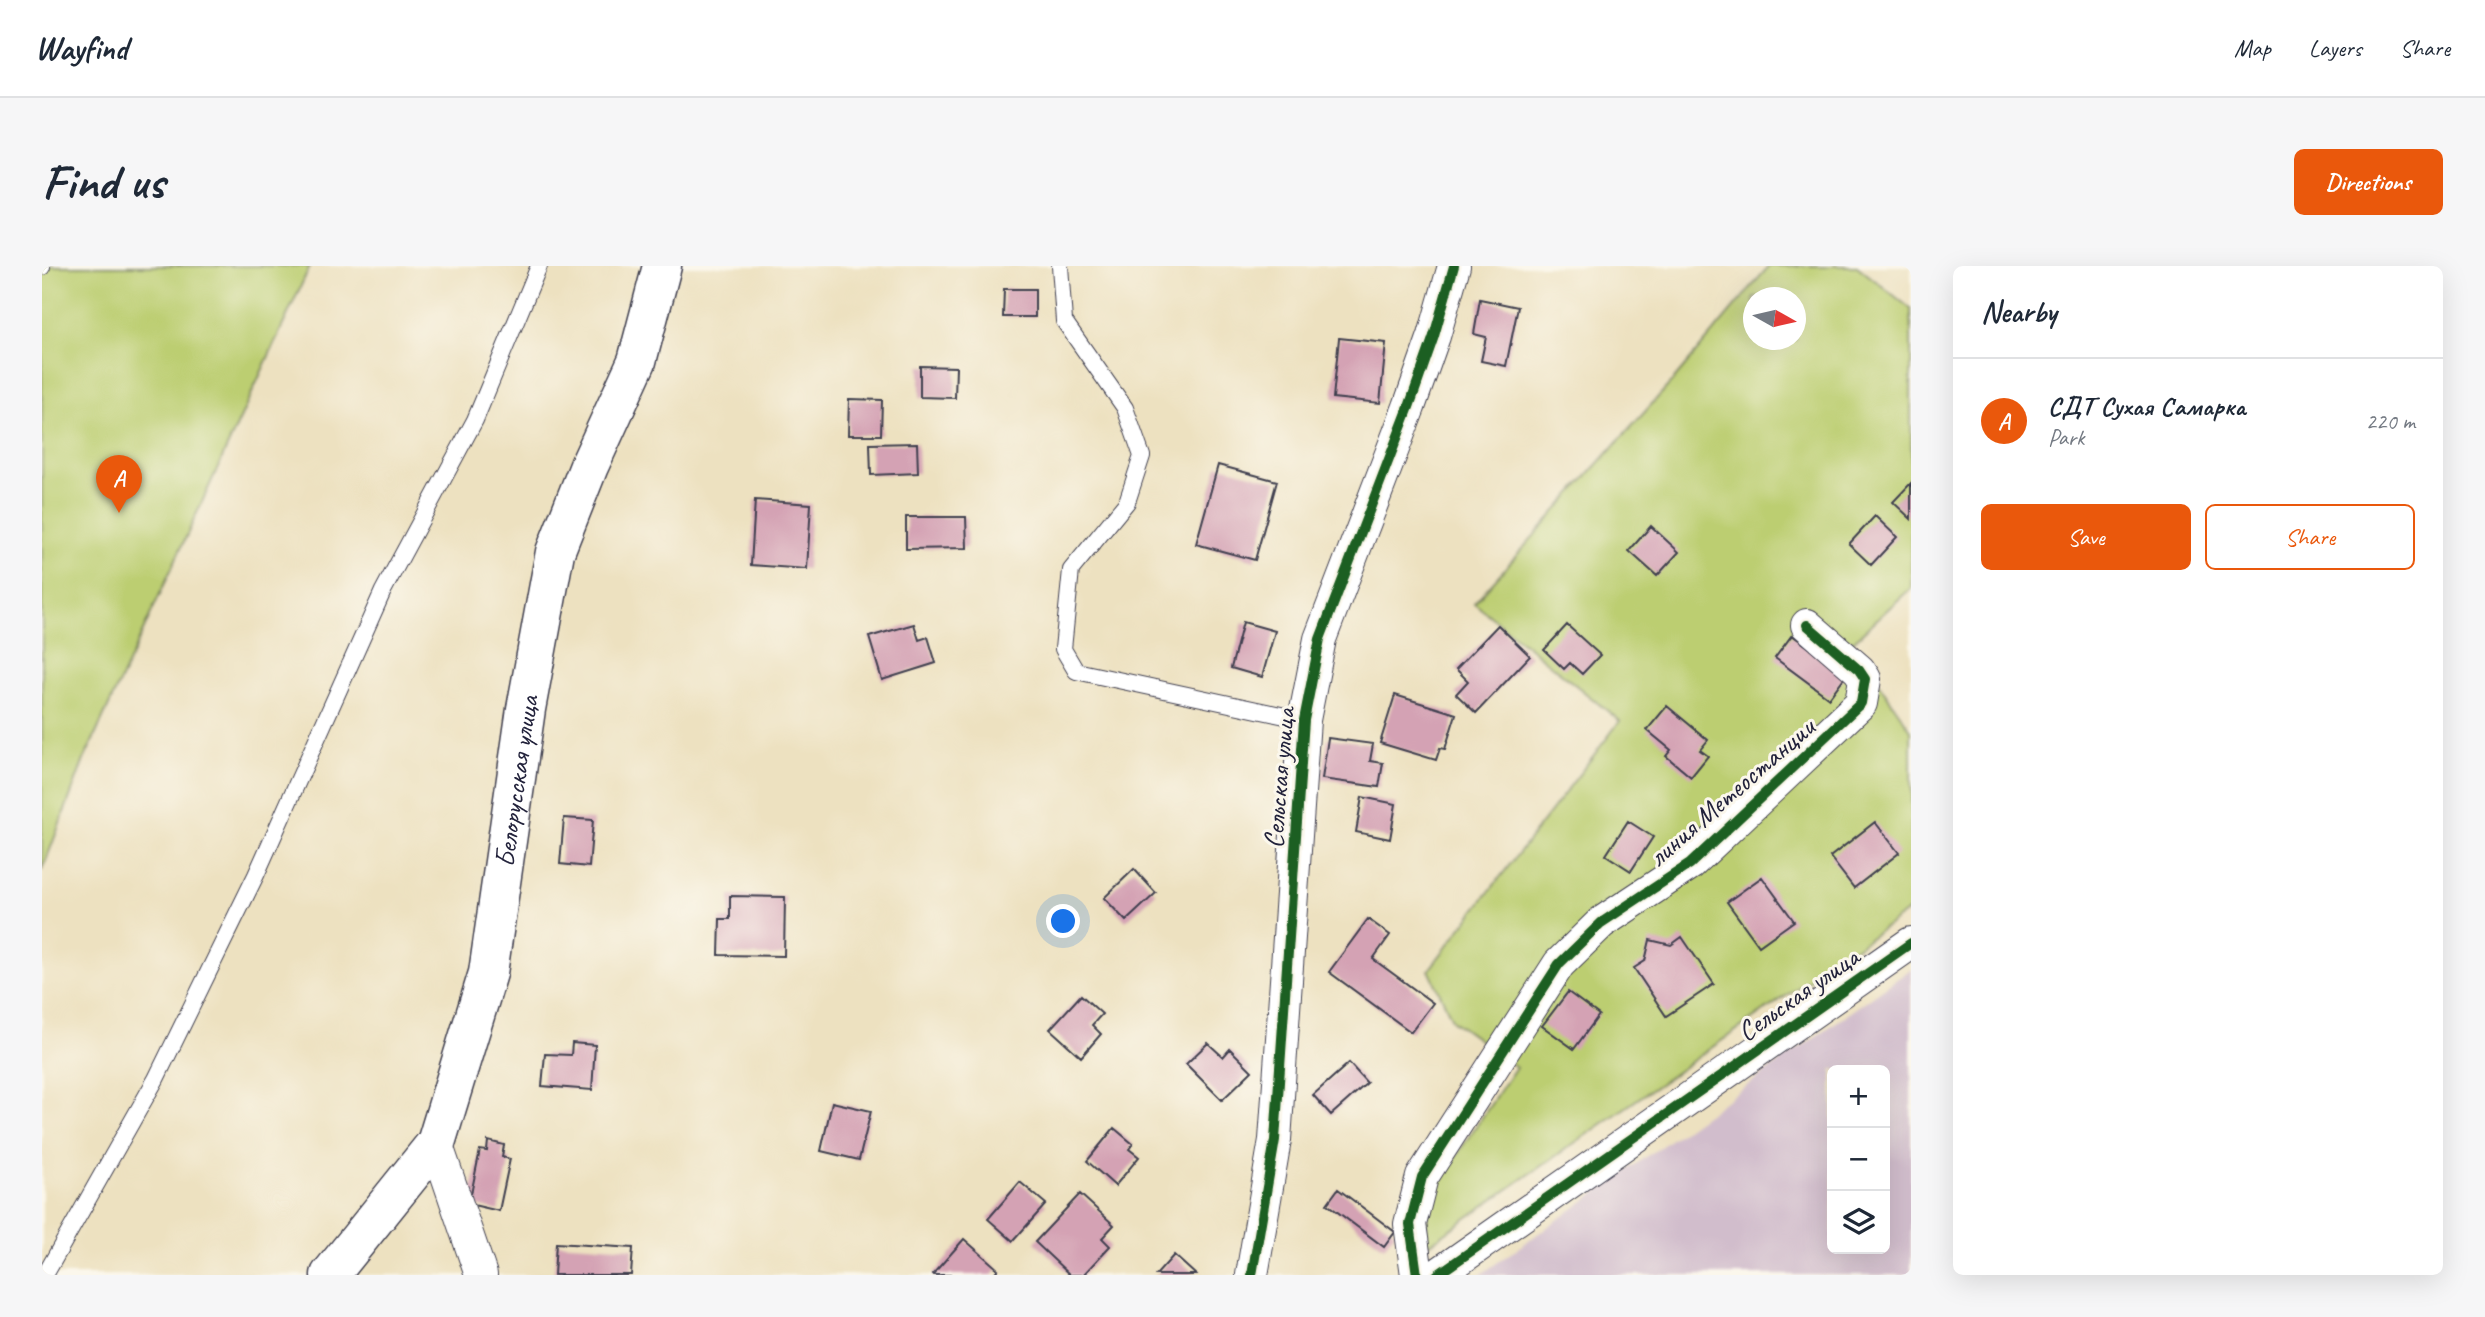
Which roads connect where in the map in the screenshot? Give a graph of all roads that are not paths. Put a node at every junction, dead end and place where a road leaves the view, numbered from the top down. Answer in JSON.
{"nodes":[{"id":1,"x":539,"y":266,"type":"edge"},
{"id":2,"x":662,"y":266,"type":"edge"},
{"id":3,"x":1060,"y":266,"type":"edge"},
{"id":4,"x":1454,"y":266,"type":"edge"},
{"id":5,"x":1807,"y":625,"type":"dead end"},
{"id":6,"x":1304,"y":720,"type":"junction"},
{"id":7,"x":1911,"y":943,"type":"edge"},
{"id":8,"x":436,"y":1143,"type":"junction"},
{"id":9,"x":45,"y":1275,"type":"edge"},
{"id":10,"x":330,"y":1275,"type":"edge"},
{"id":11,"x":481,"y":1275,"type":"edge"},
{"id":12,"x":1252,"y":1275,"type":"edge"},
{"id":13,"x":1417,"y":1275,"type":"edge"},
{"id":14,"x":1437,"y":1275,"type":"edge"}],
"edges":[{"from":1,"to":9,"type":"lane"},
{"from":2,"to":8,"type":"main road","name":"Белорусская улица"},
{"from":3,"to":6,"type":"lane"},
{"from":4,"to":6,"type":"street","name":"Сельская улица"},
{"from":5,"to":13,"type":"street","name":"линия Метеостанции"},
{"from":6,"to":12,"type":"street","name":"Сельская улица"},
{"from":7,"to":14,"type":"street","name":"Сельская улица"},
{"from":8,"to":10,"type":"main road","name":"Белорусская улица"},
{"from":8,"to":11,"type":"street"}]}
